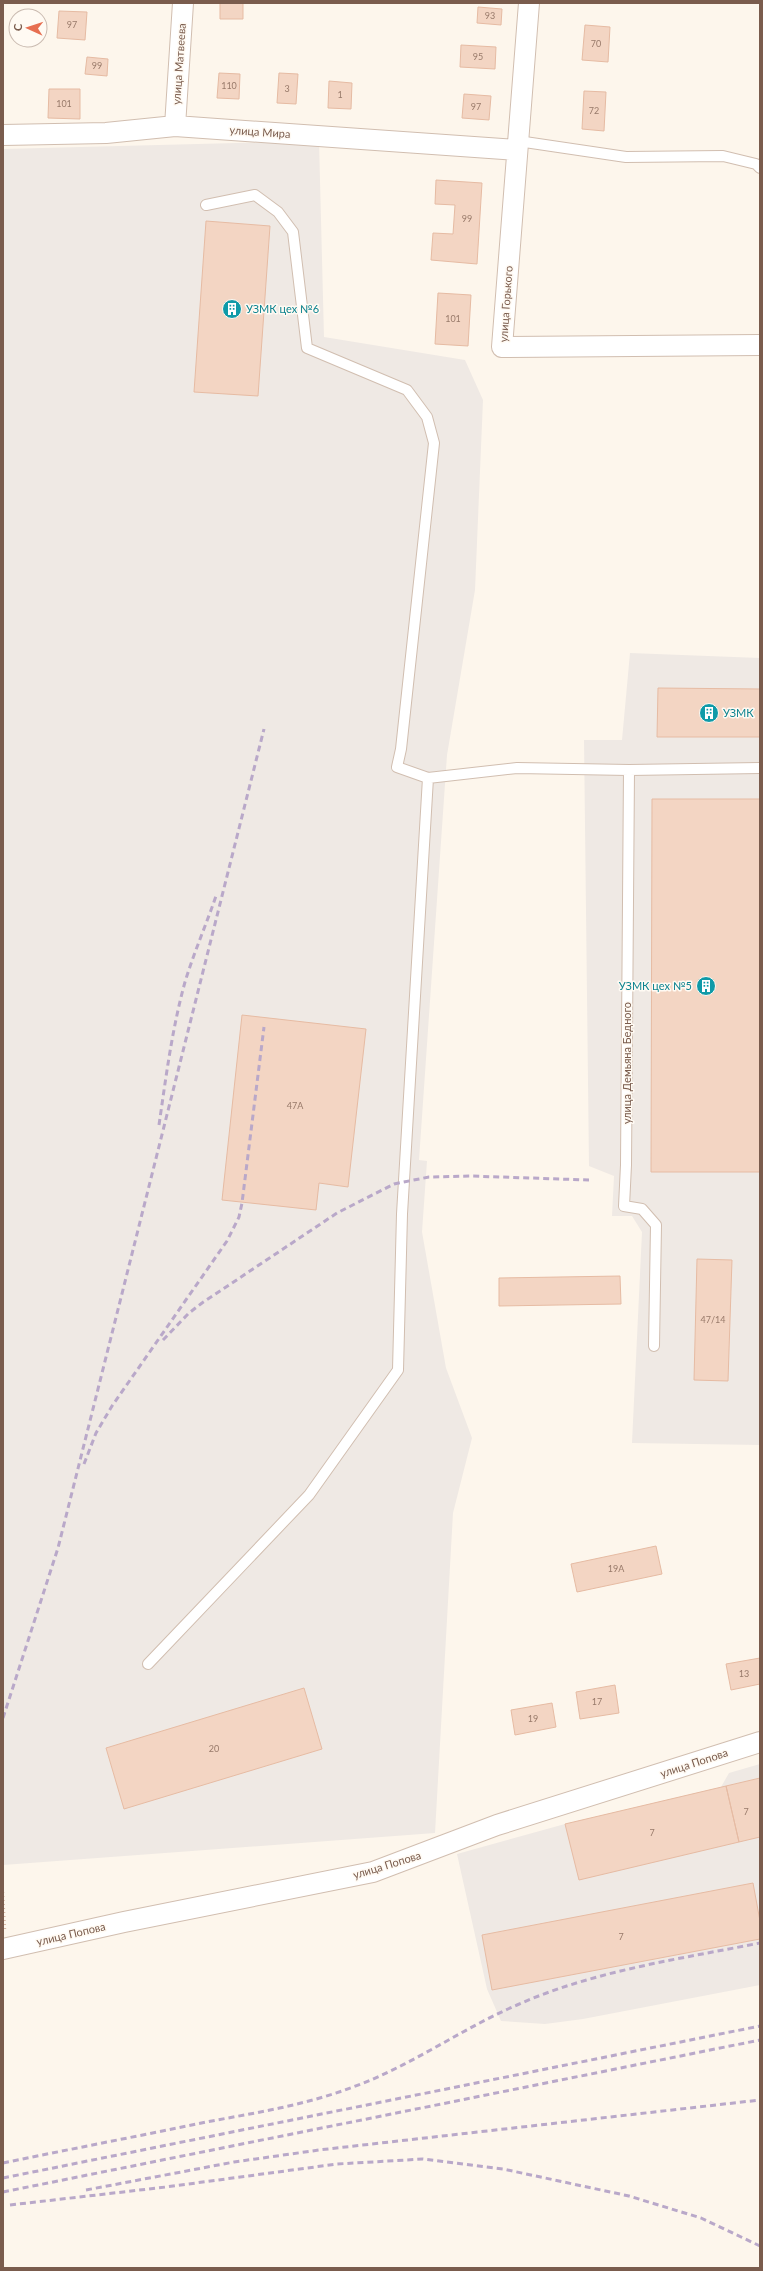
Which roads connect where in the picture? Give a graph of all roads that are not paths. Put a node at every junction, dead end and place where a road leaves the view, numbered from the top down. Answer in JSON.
{"nodes":[{"id":1,"x":183,"y":3,"type":"edge"},
{"id":2,"x":529,"y":3,"type":"edge"},
{"id":3,"x":175,"y":126,"type":"junction"},
{"id":4,"x":3,"y":135,"type":"edge"},
{"id":5,"x":517,"y":146,"type":"junction"},
{"id":6,"x":760,"y":168,"type":"edge"},
{"id":7,"x":206,"y":205,"type":"dead end"},
{"id":8,"x":760,"y":345,"type":"edge"},
{"id":9,"x":760,"y":768,"type":"edge"},
{"id":10,"x":628,"y":770,"type":"junction"},
{"id":11,"x":428,"y":778,"type":"junction"},
{"id":12,"x":654,"y":1346,"type":"dead end"},
{"id":13,"x":148,"y":1664,"type":"dead end"},
{"id":14,"x":760,"y":1742,"type":"edge"},
{"id":15,"x":4,"y":1949,"type":"edge"}],
"edges":[{"from":1,"to":3,"type":"street","name":"улица Матвеева"},
{"from":2,"to":5,"type":"street","name":"улица Горького"},
{"from":3,"to":4,"type":"street","name":"улица Мира"},
{"from":3,"to":5,"type":"street","name":"улица Мира"},
{"from":5,"to":6,"type":"lane"},
{"from":5,"to":8,"type":"street","name":"улица Горького"},
{"from":7,"to":11,"type":"lane"},
{"from":9,"to":10,"type":"lane"},
{"from":10,"to":11,"type":"lane"},
{"from":10,"to":12,"type":"lane","name":"улица Демьяна Бедного"},
{"from":11,"to":13,"type":"lane"},
{"from":14,"to":15,"type":"street","name":"улица Попова"}]}
